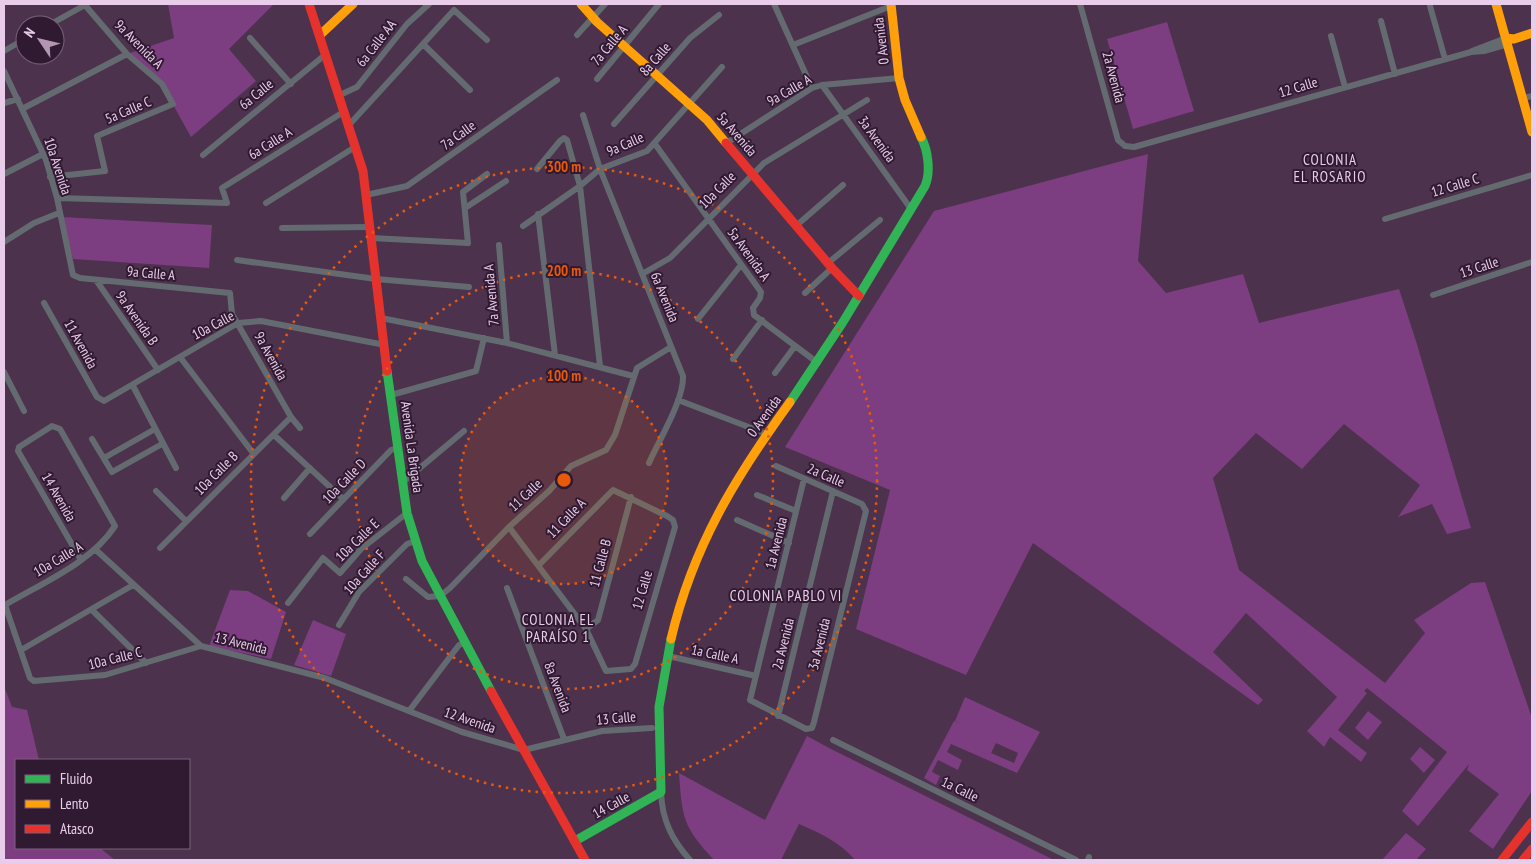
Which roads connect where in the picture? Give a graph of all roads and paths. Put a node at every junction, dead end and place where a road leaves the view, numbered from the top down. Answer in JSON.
{"nodes":[{"id":1,"x":84,"y":4,"type":"edge"},
{"id":2,"x":309,"y":4,"type":"edge"},
{"id":3,"x":353,"y":4,"type":"edge"},
{"id":4,"x":429,"y":4,"type":"edge"},
{"id":5,"x":581,"y":4,"type":"edge"},
{"id":6,"x":605,"y":4,"type":"edge"},
{"id":7,"x":659,"y":4,"type":"edge"},
{"id":8,"x":774,"y":4,"type":"edge"},
{"id":9,"x":1080,"y":4,"type":"edge"},
{"id":10,"x":1496,"y":4,"type":"edge"},
{"id":11,"x":891,"y":5,"type":"edge"},
{"id":12,"x":1430,"y":6,"type":"dead end"},
{"id":13,"x":65,"y":15,"type":"edge"},
{"id":14,"x":719,"y":15,"type":"dead end"},
{"id":15,"x":592,"y":18,"type":"junction"},
{"id":16,"x":1381,"y":21,"type":"dead end"},
{"id":17,"x":1532,"y":33,"type":"edge"},
{"id":18,"x":577,"y":35,"type":"dead end"},
{"id":19,"x":320,"y":36,"type":"junction"},
{"id":20,"x":1331,"y":36,"type":"dead end"},
{"id":21,"x":250,"y":38,"type":"dead end"},
{"id":22,"x":488,"y":40,"type":"dead end"},
{"id":23,"x":1509,"y":40,"type":"junction"},
{"id":24,"x":15,"y":44,"type":"edge"},
{"id":25,"x":423,"y":44,"type":"junction"},
{"id":26,"x":793,"y":45,"type":"junction"},
{"id":27,"x":624,"y":47,"type":"junction"},
{"id":28,"x":4,"y":50,"type":"edge"},
{"id":29,"x":127,"y":54,"type":"junction"},
{"id":30,"x":326,"y":54,"type":"junction"},
{"id":31,"x":1445,"y":59,"type":"junction"},
{"id":32,"x":722,"y":67,"type":"dead end"},
{"id":33,"x":4,"y":71,"type":"edge"},
{"id":34,"x":1395,"y":74,"type":"junction"},
{"id":35,"x":656,"y":77,"type":"junction"},
{"id":36,"x":900,"y":78,"type":"junction"},
{"id":37,"x":597,"y":79,"type":"dead end"},
{"id":38,"x":557,"y":80,"type":"dead end"},
{"id":39,"x":291,"y":84,"type":"junction"},
{"id":40,"x":822,"y":85,"type":"junction"},
{"id":41,"x":1345,"y":87,"type":"junction"},
{"id":42,"x":812,"y":88,"type":"junction"},
{"id":43,"x":470,"y":90,"type":"dead end"},
{"id":44,"x":340,"y":95,"type":"junction"},
{"id":45,"x":1528,"y":97,"type":"edge"},
{"id":46,"x":18,"y":99,"type":"junction"},
{"id":47,"x":866,"y":100,"type":"dead end"},
{"id":48,"x":4,"y":103,"type":"edge"},
{"id":49,"x":173,"y":104,"type":"joint"},
{"id":50,"x":689,"y":105,"type":"junction"},
{"id":51,"x":22,"y":109,"type":"junction"},
{"id":52,"x":345,"y":111,"type":"junction"},
{"id":53,"x":583,"y":115,"type":"dead end"},
{"id":54,"x":843,"y":115,"type":"junction"},
{"id":55,"x":614,"y":124,"type":"dead end"},
{"id":56,"x":348,"y":125,"type":"junction"},
{"id":57,"x":1532,"y":132,"type":"edge"},
{"id":58,"x":728,"y":142,"type":"junction"},
{"id":59,"x":656,"y":144,"type":"junction"},
{"id":60,"x":356,"y":147,"type":"junction"},
{"id":61,"x":1134,"y":147,"type":"joint"},
{"id":62,"x":43,"y":154,"type":"junction"},
{"id":63,"x":203,"y":155,"type":"dead end"},
{"id":64,"x":537,"y":169,"type":"dead end"},
{"id":65,"x":600,"y":169,"type":"junction"},
{"id":66,"x":752,"y":173,"type":"junction"},
{"id":67,"x":4,"y":174,"type":"edge"},
{"id":68,"x":487,"y":174,"type":"dead end"},
{"id":69,"x":1532,"y":175,"type":"edge"},
{"id":70,"x":50,"y":177,"type":"junction"},
{"id":71,"x":506,"y":181,"type":"dead end"},
{"id":72,"x":843,"y":185,"type":"dead end"},
{"id":73,"x":580,"y":186,"type":"junction"},
{"id":74,"x":366,"y":195,"type":"junction"},
{"id":75,"x":57,"y":198,"type":"junction"},
{"id":76,"x":266,"y":203,"type":"dead end"},
{"id":77,"x":465,"y":208,"type":"junction"},
{"id":78,"x":911,"y":209,"type":"junction"},
{"id":79,"x":59,"y":213,"type":"junction"},
{"id":80,"x":538,"y":214,"type":"junction"},
{"id":81,"x":707,"y":218,"type":"junction"},
{"id":82,"x":1384,"y":219,"type":"dead end"},
{"id":83,"x":880,"y":220,"type":"dead end"},
{"id":84,"x":796,"y":225,"type":"junction"},
{"id":85,"x":523,"y":226,"type":"dead end"},
{"id":86,"x":370,"y":227,"type":"junction"},
{"id":87,"x":282,"y":228,"type":"dead end"},
{"id":88,"x":371,"y":238,"type":"junction"},
{"id":89,"x":4,"y":242,"type":"edge"},
{"id":90,"x":499,"y":245,"type":"dead end"},
{"id":91,"x":237,"y":260,"type":"dead end"},
{"id":92,"x":1532,"y":262,"type":"edge"},
{"id":93,"x":741,"y":265,"type":"junction"},
{"id":94,"x":830,"y":266,"type":"junction"},
{"id":95,"x":642,"y":274,"type":"junction"},
{"id":96,"x":73,"y":275,"type":"joint"},
{"id":97,"x":376,"y":279,"type":"junction"},
{"id":98,"x":96,"y":280,"type":"junction"},
{"id":99,"x":469,"y":288,"type":"dead end"},
{"id":100,"x":228,"y":292,"type":"joint"},
{"id":101,"x":805,"y":292,"type":"dead end"},
{"id":102,"x":1433,"y":295,"type":"dead end"},
{"id":103,"x":859,"y":296,"type":"junction"},
{"id":104,"x":44,"y":303,"type":"dead end"},
{"id":105,"x":381,"y":318,"type":"junction"},
{"id":106,"x":698,"y":320,"type":"dead end"},
{"id":107,"x":762,"y":320,"type":"junction"},
{"id":108,"x":238,"y":323,"type":"junction"},
{"id":109,"x":484,"y":338,"type":"junction"},
{"id":110,"x":507,"y":342,"type":"junction"},
{"id":111,"x":385,"y":345,"type":"junction"},
{"id":112,"x":795,"y":346,"type":"junction"},
{"id":113,"x":671,"y":347,"type":"junction"},
{"id":114,"x":555,"y":355,"type":"junction"},
{"id":115,"x":180,"y":357,"type":"junction"},
{"id":116,"x":733,"y":359,"type":"dead end"},
{"id":117,"x":818,"y":363,"type":"junction"},
{"id":118,"x":600,"y":366,"type":"junction"},
{"id":119,"x":158,"y":370,"type":"junction"},
{"id":120,"x":4,"y":372,"type":"edge"},
{"id":121,"x":775,"y":372,"type":"dead end"},
{"id":122,"x":633,"y":376,"type":"junction"},
{"id":123,"x":133,"y":386,"type":"junction"},
{"id":124,"x":391,"y":395,"type":"junction"},
{"id":125,"x":97,"y":397,"type":"joint"},
{"id":126,"x":678,"y":400,"type":"junction"},
{"id":127,"x":24,"y":410,"type":"dead end"},
{"id":128,"x":291,"y":417,"type":"junction"},
{"id":129,"x":300,"y":428,"type":"dead end"},
{"id":130,"x":155,"y":430,"type":"junction"},
{"id":131,"x":464,"y":431,"type":"dead end"},
{"id":132,"x":767,"y":434,"type":"junction"},
{"id":133,"x":274,"y":435,"type":"junction"},
{"id":134,"x":92,"y":439,"type":"dead end"},
{"id":135,"x":162,"y":444,"type":"junction"},
{"id":136,"x":397,"y":448,"type":"junction"},
{"id":137,"x":254,"y":453,"type":"junction"},
{"id":138,"x":104,"y":458,"type":"junction"},
{"id":139,"x":649,"y":463,"type":"dead end"},
{"id":140,"x":776,"y":466,"type":"dead end"},
{"id":141,"x":176,"y":468,"type":"dead end"},
{"id":142,"x":310,"y":468,"type":"junction"},
{"id":143,"x":804,"y":479,"type":"junction"},
{"id":144,"x":402,"y":484,"type":"junction"},
{"id":145,"x":156,"y":491,"type":"dead end"},
{"id":146,"x":834,"y":491,"type":"junction"},
{"id":147,"x":757,"y":495,"type":"dead end"},
{"id":148,"x":631,"y":497,"type":"junction"},
{"id":149,"x":284,"y":498,"type":"dead end"},
{"id":150,"x":343,"y":499,"type":"junction"},
{"id":151,"x":865,"y":507,"type":"joint"},
{"id":152,"x":796,"y":511,"type":"junction"},
{"id":153,"x":407,"y":513,"type":"junction"},
{"id":154,"x":737,"y":520,"type":"dead end"},
{"id":155,"x":186,"y":521,"type":"junction"},
{"id":156,"x":115,"y":525,"type":"joint"},
{"id":157,"x":509,"y":528,"type":"junction"},
{"id":158,"x":310,"y":534,"type":"dead end"},
{"id":159,"x":415,"y":542,"type":"junction"},
{"id":160,"x":788,"y":543,"type":"junction"},
{"id":161,"x":160,"y":548,"type":"dead end"},
{"id":162,"x":96,"y":550,"type":"junction"},
{"id":163,"x":81,"y":560,"type":"junction"},
{"id":164,"x":539,"y":565,"type":"junction"},
{"id":165,"x":406,"y":579,"type":"dead end"},
{"id":166,"x":133,"y":585,"type":"junction"},
{"id":167,"x":508,"y":588,"type":"dead end"},
{"id":168,"x":440,"y":596,"type":"junction"},
{"id":169,"x":288,"y":603,"type":"dead end"},
{"id":170,"x":4,"y":605,"type":"edge"},
{"id":171,"x":92,"y":610,"type":"junction"},
{"id":172,"x":339,"y":625,"type":"dead end"},
{"id":173,"x":586,"y":630,"type":"junction"},
{"id":174,"x":464,"y":643,"type":"junction"},
{"id":175,"x":201,"y":646,"type":"junction"},
{"id":176,"x":21,"y":650,"type":"junction"},
{"id":177,"x":668,"y":656,"type":"junction"},
{"id":178,"x":146,"y":663,"type":"junction"},
{"id":179,"x":756,"y":676,"type":"junction"},
{"id":180,"x":409,"y":711,"type":"junction"},
{"id":181,"x":778,"y":716,"type":"junction"},
{"id":182,"x":652,"y":728,"type":"dead end"},
{"id":183,"x":564,"y":739,"type":"junction"},
{"id":184,"x":833,"y":740,"type":"dead end"},
{"id":185,"x":524,"y":750,"type":"junction"},
{"id":186,"x":661,"y":792,"type":"junction"},
{"id":187,"x":1532,"y":822,"type":"edge"},
{"id":188,"x":575,"y":841,"type":"junction"},
{"id":189,"x":1532,"y":849,"type":"edge"},
{"id":190,"x":585,"y":860,"type":"edge"},
{"id":191,"x":690,"y":860,"type":"edge"},
{"id":192,"x":1076,"y":860,"type":"edge"},
{"id":193,"x":1502,"y":860,"type":"edge"},
{"id":194,"x":1524,"y":860,"type":"edge"}],
"edges":[{"from":1,"to":13,"type":"street"},
{"from":1,"to":29,"type":"street","name":"9a Avenida A"},
{"from":2,"to":19,"type":"main road","name":"Avenida La Brigada"},
{"from":3,"to":19,"type":"main road"},
{"from":4,"to":44,"type":"street","name":"6a Calle AA"},
{"from":5,"to":15,"type":"main road","name":"5a Avenida"},
{"from":6,"to":15,"type":"street"},
{"from":7,"to":27,"type":"street","name":"7a Calle A"},
{"from":8,"to":26,"type":"street"},
{"from":9,"to":61,"type":"street","name":"2a Avenida"},
{"from":10,"to":23,"type":"main road"},
{"from":11,"to":26,"type":"street"},
{"from":11,"to":36,"type":"main road","name":"0 Avenida"},
{"from":12,"to":31,"type":"street"},
{"from":14,"to":35,"type":"street","name":"8a Calle"},
{"from":15,"to":18,"type":"street"},
{"from":15,"to":27,"type":"main road","name":"5a Avenida"},
{"from":16,"to":34,"type":"street"},
{"from":17,"to":23,"type":"main road","name":"12 Calle"},
{"from":19,"to":30,"type":"main road","name":"Avenida La Brigada"},
{"from":20,"to":41,"type":"street"},
{"from":21,"to":39,"type":"street"},
{"from":22,"to":25,"type":"street"},
{"from":23,"to":31,"type":"street","name":"12 Calle"},
{"from":23,"to":45,"type":"main road"},
{"from":24,"to":28,"type":"street"},
{"from":25,"to":43,"type":"street"},
{"from":25,"to":56,"type":"street"},
{"from":26,"to":42,"type":"street"},
{"from":27,"to":35,"type":"main road","name":"5a Avenida"},
{"from":27,"to":37,"type":"street","name":"7a Calle A"},
{"from":29,"to":49,"type":"street","name":"9a Avenida A"},
{"from":29,"to":51,"type":"street"},
{"from":30,"to":39,"type":"street","name":"6a Calle"},
{"from":30,"to":44,"type":"main road","name":"Avenida La Brigada"},
{"from":31,"to":34,"type":"street","name":"12 Calle"},
{"from":32,"to":50,"type":"street","name":"9a Calle"},
{"from":33,"to":46,"type":"street","name":"10a Avenida"},
{"from":34,"to":41,"type":"street","name":"12 Calle"},
{"from":35,"to":50,"type":"main road","name":"5a Avenida"},
{"from":35,"to":55,"type":"street","name":"8a Calle"},
{"from":36,"to":40,"type":"street","name":"9a Calle A"},
{"from":36,"to":78,"type":"main road","name":"0 Avenida"},
{"from":38,"to":74,"type":"street","name":"7a Calle"},
{"from":39,"to":63,"type":"street","name":"6a Calle"},
{"from":40,"to":42,"type":"street","name":"9a Calle A"},
{"from":40,"to":54,"type":"street","name":"3a Avenida"},
{"from":41,"to":61,"type":"street","name":"12 Calle"},
{"from":42,"to":58,"type":"street","name":"9a Calle A"},
{"from":44,"to":52,"type":"main road","name":"Avenida La Brigada"},
{"from":45,"to":57,"type":"main road"},
{"from":46,"to":48,"type":"street"},
{"from":46,"to":51,"type":"street","name":"10a Avenida"},
{"from":47,"to":54,"type":"street","name":"10a Calle"},
{"from":49,"to":70,"type":"street","name":"5a Calle C"},
{"from":50,"to":58,"type":"main road","name":"5a Avenida"},
{"from":50,"to":59,"type":"street","name":"9a Calle"},
{"from":51,"to":62,"type":"street","name":"10a Avenida"},
{"from":52,"to":56,"type":"main road","name":"Avenida La Brigada"},
{"from":52,"to":75,"type":"street","name":"6a Calle A"},
{"from":53,"to":65,"type":"street","name":"6a Avenida"},
{"from":54,"to":66,"type":"street","name":"10a Calle"},
{"from":54,"to":78,"type":"street","name":"3a Avenida"},
{"from":56,"to":60,"type":"main road","name":"Avenida La Brigada"},
{"from":58,"to":66,"type":"main road","name":"5a Avenida"},
{"from":59,"to":65,"type":"street","name":"9a Calle"},
{"from":59,"to":81,"type":"street","name":"5a Avenida A"},
{"from":60,"to":74,"type":"main road","name":"Avenida La Brigada"},
{"from":60,"to":76,"type":"street"},
{"from":62,"to":67,"type":"street"},
{"from":62,"to":70,"type":"street","name":"10a Avenida"},
{"from":64,"to":73,"type":"street"},
{"from":65,"to":73,"type":"street","name":"9a Calle"},
{"from":65,"to":95,"type":"street","name":"6a Avenida"},
{"from":66,"to":81,"type":"street","name":"10a Calle"},
{"from":66,"to":84,"type":"main road","name":"5a Avenida"},
{"from":68,"to":77,"type":"street"},
{"from":69,"to":82,"type":"street","name":"12 Calle C"},
{"from":70,"to":75,"type":"street","name":"10a Avenida"},
{"from":71,"to":77,"type":"street"},
{"from":72,"to":84,"type":"street"},
{"from":73,"to":80,"type":"street","name":"9a Calle"},
{"from":73,"to":118,"type":"street"},
{"from":74,"to":86,"type":"main road","name":"Avenida La Brigada"},
{"from":75,"to":79,"type":"street","name":"10a Avenida"},
{"from":77,"to":88,"type":"street"},
{"from":78,"to":103,"type":"main road","name":"0 Avenida"},
{"from":79,"to":89,"type":"street"},
{"from":79,"to":96,"type":"street","name":"10a Avenida"},
{"from":80,"to":85,"type":"street","name":"9a Calle"},
{"from":80,"to":114,"type":"street"},
{"from":81,"to":93,"type":"street","name":"5a Avenida A"},
{"from":81,"to":95,"type":"street","name":"10a Calle"},
{"from":83,"to":94,"type":"street"},
{"from":84,"to":94,"type":"main road","name":"5a Avenida"},
{"from":86,"to":87,"type":"street"},
{"from":86,"to":88,"type":"main road","name":"Avenida La Brigada"},
{"from":88,"to":97,"type":"main road","name":"Avenida La Brigada"},
{"from":90,"to":110,"type":"street","name":"7a Avenida A"},
{"from":91,"to":97,"type":"street"},
{"from":92,"to":102,"type":"street","name":"13 Calle"},
{"from":93,"to":106,"type":"street"},
{"from":93,"to":107,"type":"street","name":"5a Avenida A"},
{"from":94,"to":101,"type":"street"},
{"from":94,"to":103,"type":"main road","name":"5a Avenida"},
{"from":95,"to":113,"type":"street","name":"6a Avenida"},
{"from":96,"to":98,"type":"street","name":"9a Calle A"},
{"from":97,"to":99,"type":"street"},
{"from":97,"to":105,"type":"main road","name":"Avenida La Brigada"},
{"from":98,"to":100,"type":"street","name":"9a Calle A"},
{"from":98,"to":119,"type":"street","name":"9a Avenida B"},
{"from":100,"to":108,"type":"street","name":"9a Avenida"},
{"from":103,"to":117,"type":"main road","name":"0 Avenida"},
{"from":104,"to":125,"type":"street","name":"11 Avenida"},
{"from":105,"to":109,"type":"street"},
{"from":105,"to":111,"type":"main road","name":"Avenida La Brigada"},
{"from":107,"to":112,"type":"street"},
{"from":107,"to":116,"type":"street"},
{"from":108,"to":111,"type":"street","name":"10a Calle"},
{"from":108,"to":115,"type":"street","name":"10a Calle"},
{"from":108,"to":128,"type":"street","name":"9a Avenida"},
{"from":109,"to":110,"type":"street"},
{"from":109,"to":124,"type":"street"},
{"from":110,"to":114,"type":"street"},
{"from":111,"to":124,"type":"main road","name":"Avenida La Brigada"},
{"from":112,"to":117,"type":"street"},
{"from":112,"to":121,"type":"street"},
{"from":113,"to":122,"type":"street","name":"11 Calle"},
{"from":113,"to":126,"type":"street","name":"6a Avenida"},
{"from":114,"to":118,"type":"street"},
{"from":115,"to":119,"type":"street","name":"10a Calle"},
{"from":115,"to":137,"type":"street"},
{"from":117,"to":132,"type":"main road","name":"0 Avenida"},
{"from":118,"to":122,"type":"street"},
{"from":119,"to":123,"type":"street","name":"10a Calle"},
{"from":120,"to":127,"type":"street"},
{"from":122,"to":157,"type":"street","name":"11 Calle"},
{"from":123,"to":125,"type":"street","name":"10a Calle"},
{"from":123,"to":130,"type":"street"},
{"from":124,"to":136,"type":"main road","name":"Avenida La Brigada"},
{"from":126,"to":132,"type":"street"},
{"from":126,"to":139,"type":"street","name":"6a Avenida"},
{"from":128,"to":129,"type":"street","name":"9a Avenida"},
{"from":128,"to":133,"type":"street","name":"10a Calle B"},
{"from":130,"to":135,"type":"street"},
{"from":130,"to":138,"type":"street"},
{"from":131,"to":144,"type":"street"},
{"from":132,"to":177,"type":"main road","name":"0 Avenida"},
{"from":133,"to":137,"type":"street","name":"10a Calle B"},
{"from":133,"to":142,"type":"street"},
{"from":134,"to":138,"type":"street"},
{"from":135,"to":138,"type":"street"},
{"from":135,"to":141,"type":"street"},
{"from":136,"to":144,"type":"main road","name":"Avenida La Brigada"},
{"from":136,"to":150,"type":"street","name":"10a Calle D"},
{"from":137,"to":155,"type":"street","name":"10a Calle B"},
{"from":140,"to":143,"type":"street","name":"2a Calle"},
{"from":142,"to":149,"type":"street"},
{"from":142,"to":150,"type":"street"},
{"from":143,"to":146,"type":"street","name":"2a Calle"},
{"from":143,"to":152,"type":"street","name":"1a Avenida"},
{"from":144,"to":153,"type":"main road","name":"Avenida La Brigada"},
{"from":145,"to":155,"type":"street"},
{"from":146,"to":151,"type":"street","name":"2a Calle"},
{"from":146,"to":181,"type":"street","name":"2a Avenida"},
{"from":147,"to":152,"type":"street"},
{"from":148,"to":164,"type":"street","name":"11 Calle A"},
{"from":148,"to":173,"type":"street","name":"11 Calle B"},
{"from":148,"to":173,"type":"street","name":"12 Calle"},
{"from":150,"to":158,"type":"street","name":"10a Calle D"},
{"from":151,"to":181,"type":"street","name":"3a Avenida"},
{"from":152,"to":160,"type":"street","name":"1a Avenida"},
{"from":153,"to":159,"type":"main road","name":"Avenida La Brigada"},
{"from":153,"to":169,"type":"street","name":"10a Calle E"},
{"from":154,"to":160,"type":"street"},
{"from":155,"to":161,"type":"street","name":"10a Calle B"},
{"from":156,"to":162,"type":"street","name":"10a Calle A"},
{"from":156,"to":163,"type":"street","name":"14 Avenida"},
{"from":157,"to":164,"type":"street"},
{"from":157,"to":168,"type":"street","name":"11 Calle"},
{"from":159,"to":168,"type":"main road","name":"Avenida La Brigada"},
{"from":159,"to":172,"type":"street","name":"10a Calle F"},
{"from":160,"to":179,"type":"street","name":"1a Avenida"},
{"from":162,"to":163,"type":"street","name":"10a Calle A"},
{"from":162,"to":166,"type":"street","name":"13 Avenida"},
{"from":163,"to":170,"type":"street","name":"10a Calle A"},
{"from":164,"to":173,"type":"street"},
{"from":165,"to":168,"type":"street"},
{"from":166,"to":171,"type":"street"},
{"from":166,"to":175,"type":"street","name":"13 Avenida"},
{"from":167,"to":183,"type":"street","name":"8a Avenida"},
{"from":168,"to":174,"type":"main road","name":"Avenida La Brigada"},
{"from":170,"to":176,"type":"street"},
{"from":171,"to":176,"type":"street"},
{"from":171,"to":178,"type":"street"},
{"from":174,"to":180,"type":"street"},
{"from":174,"to":185,"type":"main road","name":"Avenida La Brigada"},
{"from":175,"to":178,"type":"street","name":"10a Calle C"},
{"from":175,"to":180,"type":"street","name":"13 Avenida"},
{"from":176,"to":178,"type":"street","name":"10a Calle C"},
{"from":177,"to":179,"type":"street","name":"1a Calle A"},
{"from":177,"to":186,"type":"main road","name":"0 Avenida"},
{"from":179,"to":181,"type":"street","name":"1a Avenida"},
{"from":180,"to":185,"type":"street","name":"12 Avenida"},
{"from":182,"to":183,"type":"street","name":"13 Calle"},
{"from":183,"to":185,"type":"street","name":"13 Calle"},
{"from":184,"to":192,"type":"street","name":"1a Calle"},
{"from":185,"to":188,"type":"main road","name":"Avenida La Brigada"},
{"from":186,"to":188,"type":"main road","name":"14 Calle"},
{"from":186,"to":191,"type":"street","name":"0 Avenida"},
{"from":187,"to":193,"type":"main road"},
{"from":188,"to":190,"type":"main road","name":"Avenida La Brigada"},
{"from":189,"to":194,"type":"main road"}]}
